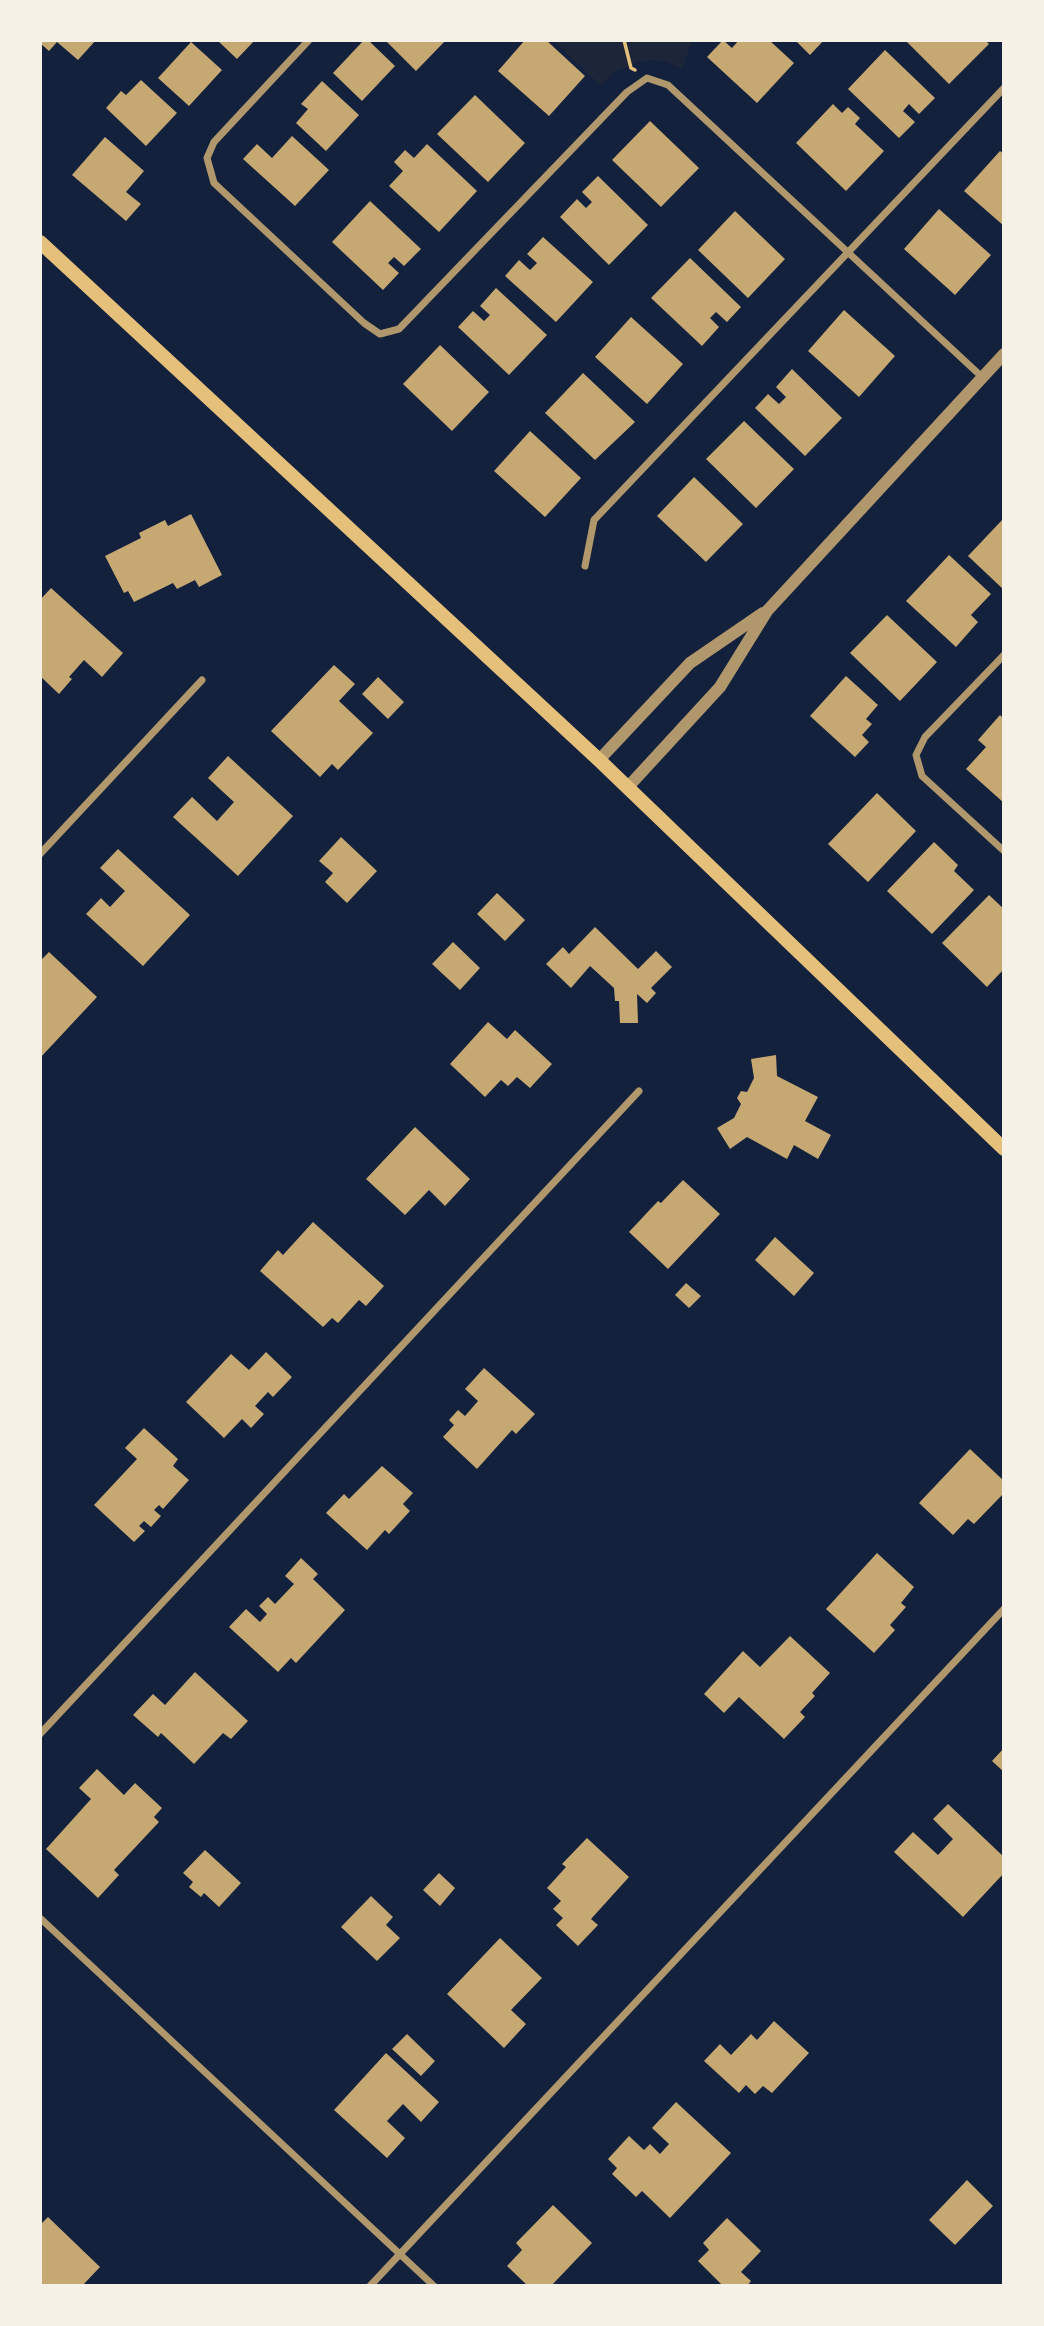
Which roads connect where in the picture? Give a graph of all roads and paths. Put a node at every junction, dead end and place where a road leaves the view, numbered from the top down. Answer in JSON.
{"nodes":[{"id":1,"x":309,"y":40,"type":"edge"},
{"id":2,"x":624,"y":40,"type":"edge"},
{"id":3,"x":647,"y":78,"type":"junction"},
{"id":4,"x":1004,"y":88,"type":"edge"},
{"id":5,"x":40,"y":242,"type":"edge"},
{"id":6,"x":850,"y":252,"type":"junction"},
{"id":7,"x":1004,"y":354,"type":"edge"},
{"id":8,"x":982,"y":377,"type":"junction"},
{"id":9,"x":584,"y":566,"type":"dead end"},
{"id":10,"x":767,"y":611,"type":"junction"},
{"id":11,"x":1004,"y":655,"type":"edge"},
{"id":12,"x":202,"y":680,"type":"dead end"},
{"id":13,"x":599,"y":760,"type":"junction"},
{"id":14,"x":628,"y":787,"type":"junction"},
{"id":15,"x":1004,"y":851,"type":"edge"},
{"id":16,"x":40,"y":854,"type":"edge"},
{"id":17,"x":639,"y":1091,"type":"dead end"},
{"id":18,"x":1004,"y":1149,"type":"edge"},
{"id":19,"x":1004,"y":1609,"type":"edge"},
{"id":20,"x":40,"y":1734,"type":"edge"},
{"id":21,"x":40,"y":1917,"type":"edge"},
{"id":22,"x":400,"y":2255,"type":"junction"},
{"id":23,"x":370,"y":2286,"type":"edge"},
{"id":24,"x":434,"y":2286,"type":"edge"}],
"edges":[{"from":1,"to":3,"type":"street"},
{"from":2,"to":3,"type":"path"},
{"from":3,"to":6,"type":"street"},
{"from":4,"to":6,"type":"street"},
{"from":5,"to":13,"type":"main road"},
{"from":6,"to":8,"type":"street"},
{"from":6,"to":9,"type":"street"},
{"from":7,"to":8,"type":"street"},
{"from":8,"to":10,"type":"street"},
{"from":10,"to":13,"type":"street"},
{"from":10,"to":14,"type":"street"},
{"from":11,"to":15,"type":"street"},
{"from":12,"to":16,"type":"street"},
{"from":13,"to":14,"type":"main road"},
{"from":14,"to":18,"type":"main road"},
{"from":17,"to":20,"type":"street"},
{"from":19,"to":22,"type":"street"},
{"from":21,"to":22,"type":"street"},
{"from":22,"to":23,"type":"street"},
{"from":22,"to":24,"type":"street"}]}
